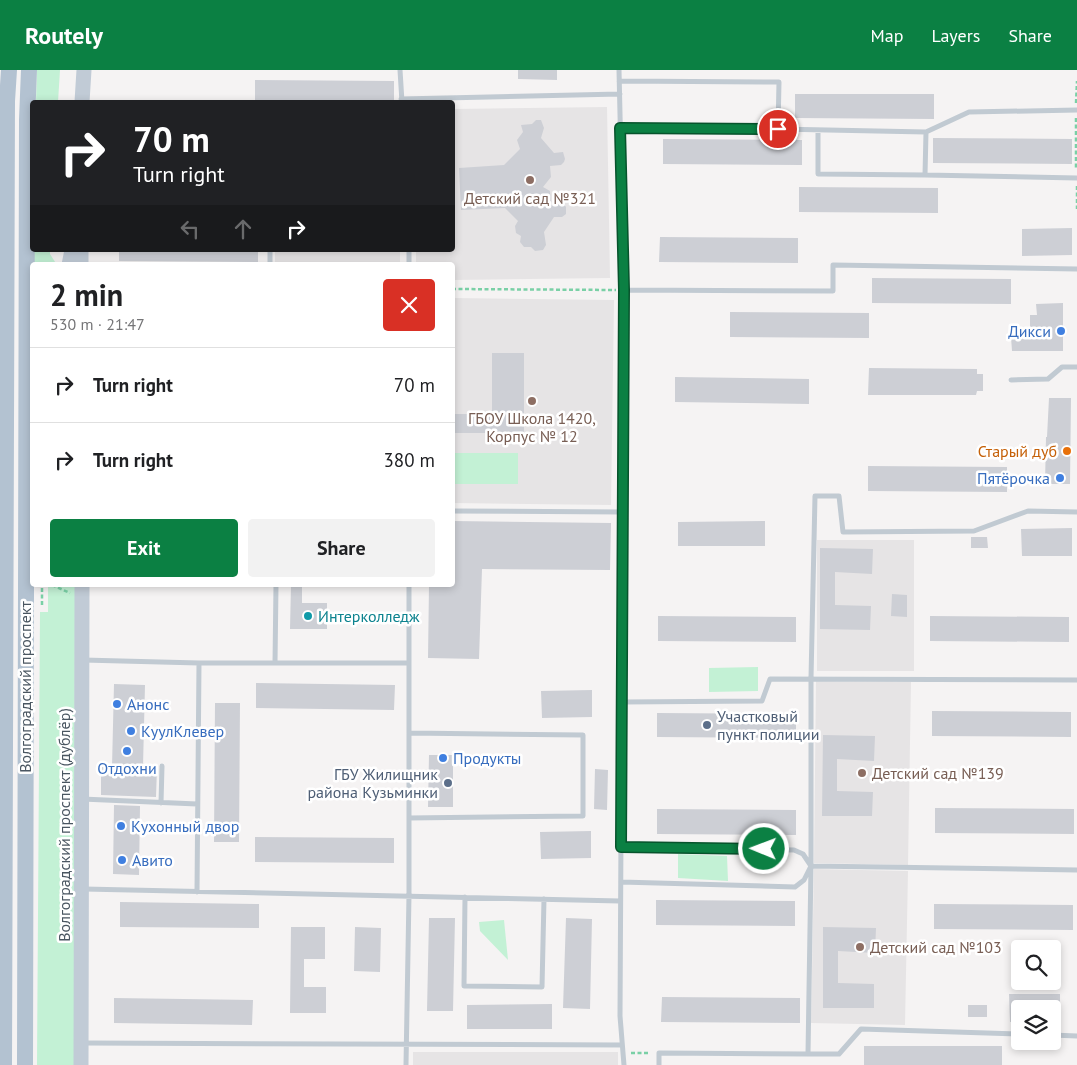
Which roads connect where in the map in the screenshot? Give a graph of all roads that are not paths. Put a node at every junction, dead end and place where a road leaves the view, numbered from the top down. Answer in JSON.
{"nodes":[{"id":1,"x":9,"y":70,"type":"edge"},
{"id":2,"x":29,"y":70,"type":"edge"},
{"id":3,"x":84,"y":70,"type":"edge"},
{"id":4,"x":400,"y":70,"type":"edge"},
{"id":5,"x":619,"y":70,"type":"edge"},
{"id":6,"x":620,"y":81,"type":"junction"},
{"id":7,"x":620,"y":94,"type":"junction"},
{"id":8,"x":82,"y":100,"type":"edge"},
{"id":9,"x":402,"y":100,"type":"edge"},
{"id":10,"x":433,"y":100,"type":"edge"},
{"id":11,"x":1076,"y":110,"type":"edge"},
{"id":12,"x":620,"y":128,"type":"junction"},
{"id":13,"x":778,"y":129,"type":"junction"},
{"id":14,"x":818,"y":130,"type":"junction"},
{"id":15,"x":926,"y":132,"type":"junction"},
{"id":16,"x":924,"y":175,"type":"junction"},
{"id":17,"x":1077,"y":178,"type":"edge"},
{"id":18,"x":1077,"y":269,"type":"edge"},
{"id":19,"x":624,"y":290,"type":"junction"},
{"id":20,"x":1077,"y":367,"type":"edge"},
{"id":21,"x":1012,"y":380,"type":"dead end"},
{"id":22,"x":0,"y":438,"type":"edge"},
{"id":23,"x":30,"y":486,"type":"edge"},
{"id":24,"x":5,"y":487,"type":"junction"},
{"id":25,"x":455,"y":511,"type":"edge"},
{"id":26,"x":623,"y":512,"type":"junction"},
{"id":27,"x":1077,"y":512,"type":"edge"},
{"id":28,"x":26,"y":529,"type":"junction"},
{"id":29,"x":276,"y":587,"type":"edge"},
{"id":30,"x":409,"y":587,"type":"edge"},
{"id":31,"x":78,"y":590,"type":"edge"},
{"id":32,"x":82,"y":660,"type":"junction"},
{"id":33,"x":199,"y":662,"type":"junction"},
{"id":34,"x":275,"y":663,"type":"junction"},
{"id":35,"x":409,"y":663,"type":"junction"},
{"id":36,"x":811,"y":678,"type":"junction"},
{"id":37,"x":1077,"y":680,"type":"edge"},
{"id":38,"x":622,"y":702,"type":"junction"},
{"id":39,"x":409,"y":733,"type":"junction"},
{"id":40,"x":162,"y":766,"type":"dead end"},
{"id":41,"x":82,"y":799,"type":"junction"},
{"id":42,"x":161,"y":802,"type":"junction"},
{"id":43,"x":197,"y":804,"type":"junction"},
{"id":44,"x":409,"y":818,"type":"junction"},
{"id":45,"x":621,"y":847,"type":"junction"},
{"id":46,"x":811,"y":866,"type":"junction"},
{"id":47,"x":1077,"y":870,"type":"edge"},
{"id":48,"x":621,"y":882,"type":"junction"},
{"id":49,"x":81,"y":889,"type":"junction"},
{"id":50,"x":197,"y":892,"type":"junction"},
{"id":51,"x":409,"y":895,"type":"junction"},
{"id":52,"x":465,"y":896,"type":"junction"},
{"id":53,"x":544,"y":899,"type":"junction"},
{"id":54,"x":620,"y":900,"type":"junction"},
{"id":55,"x":1011,"y":1034,"type":"edge"},
{"id":56,"x":1061,"y":1035,"type":"edge"},
{"id":57,"x":1077,"y":1036,"type":"edge"},
{"id":58,"x":81,"y":1043,"type":"junction"},
{"id":59,"x":622,"y":1045,"type":"junction"},
{"id":60,"x":406,"y":1046,"type":"junction"},
{"id":61,"x":808,"y":1054,"type":"junction"},
{"id":62,"x":4,"y":1065,"type":"edge"},
{"id":63,"x":25,"y":1065,"type":"edge"},
{"id":64,"x":81,"y":1065,"type":"edge"},
{"id":65,"x":406,"y":1065,"type":"edge"},
{"id":66,"x":624,"y":1065,"type":"edge"},
{"id":67,"x":659,"y":1065,"type":"edge"}],
"edges":[{"from":1,"to":24,"type":"main road","name":"Волгоградский проспект"},
{"from":2,"to":28,"type":"main road","name":"Волгоградский проспект"},
{"from":3,"to":8,"type":"street"},
{"from":4,"to":9,"type":"lane"},
{"from":5,"to":6,"type":"lane"},
{"from":6,"to":7,"type":"lane"},
{"from":6,"to":13,"type":"lane"},
{"from":7,"to":10,"type":"lane"},
{"from":7,"to":12,"type":"lane"},
{"from":11,"to":15,"type":"lane"},
{"from":12,"to":13,"type":"lane"},
{"from":12,"to":19,"type":"lane"},
{"from":13,"to":14,"type":"lane"},
{"from":14,"to":15,"type":"lane"},
{"from":14,"to":16,"type":"lane"},
{"from":15,"to":16,"type":"lane"},
{"from":16,"to":17,"type":"lane"},
{"from":18,"to":19,"type":"lane"},
{"from":19,"to":26,"type":"lane"},
{"from":20,"to":21,"type":"lane"},
{"from":22,"to":24,"type":"street"},
{"from":23,"to":28,"type":"street"},
{"from":24,"to":62,"type":"main road","name":"Волгоградский проспект"},
{"from":25,"to":26,"type":"lane"},
{"from":26,"to":38,"type":"lane"},
{"from":27,"to":36,"type":"lane"},
{"from":28,"to":63,"type":"main road","name":"Волгоградский проспект"},
{"from":29,"to":34,"type":"lane"},
{"from":30,"to":35,"type":"lane"},
{"from":31,"to":32,"type":"street","name":"Волгоградский проспект (дублёр)"},
{"from":32,"to":33,"type":"lane"},
{"from":32,"to":41,"type":"street","name":"Волгоградский проспект (дублёр)"},
{"from":33,"to":34,"type":"lane"},
{"from":33,"to":43,"type":"lane"},
{"from":34,"to":35,"type":"lane"},
{"from":35,"to":39,"type":"lane"},
{"from":36,"to":37,"type":"lane"},
{"from":36,"to":38,"type":"lane"},
{"from":36,"to":46,"type":"lane"},
{"from":38,"to":45,"type":"lane"},
{"from":39,"to":44,"type":"lane"},
{"from":39,"to":44,"type":"lane"},
{"from":40,"to":42,"type":"lane"},
{"from":41,"to":42,"type":"lane"},
{"from":41,"to":49,"type":"street","name":"Волгоградский проспект (дублёр)"},
{"from":42,"to":43,"type":"lane"},
{"from":43,"to":50,"type":"lane"},
{"from":44,"to":51,"type":"lane"},
{"from":45,"to":46,"type":"lane"},
{"from":45,"to":48,"type":"lane"},
{"from":46,"to":47,"type":"lane"},
{"from":46,"to":48,"type":"lane"},
{"from":46,"to":61,"type":"lane"},
{"from":48,"to":54,"type":"lane"},
{"from":49,"to":50,"type":"lane"},
{"from":49,"to":58,"type":"street","name":"Волгоградский проспект (дублёр)"},
{"from":50,"to":51,"type":"lane"},
{"from":51,"to":52,"type":"lane"},
{"from":51,"to":60,"type":"lane"},
{"from":52,"to":53,"type":"lane"},
{"from":52,"to":53,"type":"lane"},
{"from":53,"to":54,"type":"lane"},
{"from":54,"to":59,"type":"lane"},
{"from":55,"to":61,"type":"lane"},
{"from":56,"to":57,"type":"lane"},
{"from":58,"to":60,"type":"lane"},
{"from":58,"to":64,"type":"street","name":"Волгоградский проспект (дублёр)"},
{"from":59,"to":60,"type":"lane"},
{"from":59,"to":66,"type":"lane"},
{"from":60,"to":65,"type":"lane"},
{"from":61,"to":67,"type":"lane"}]}
